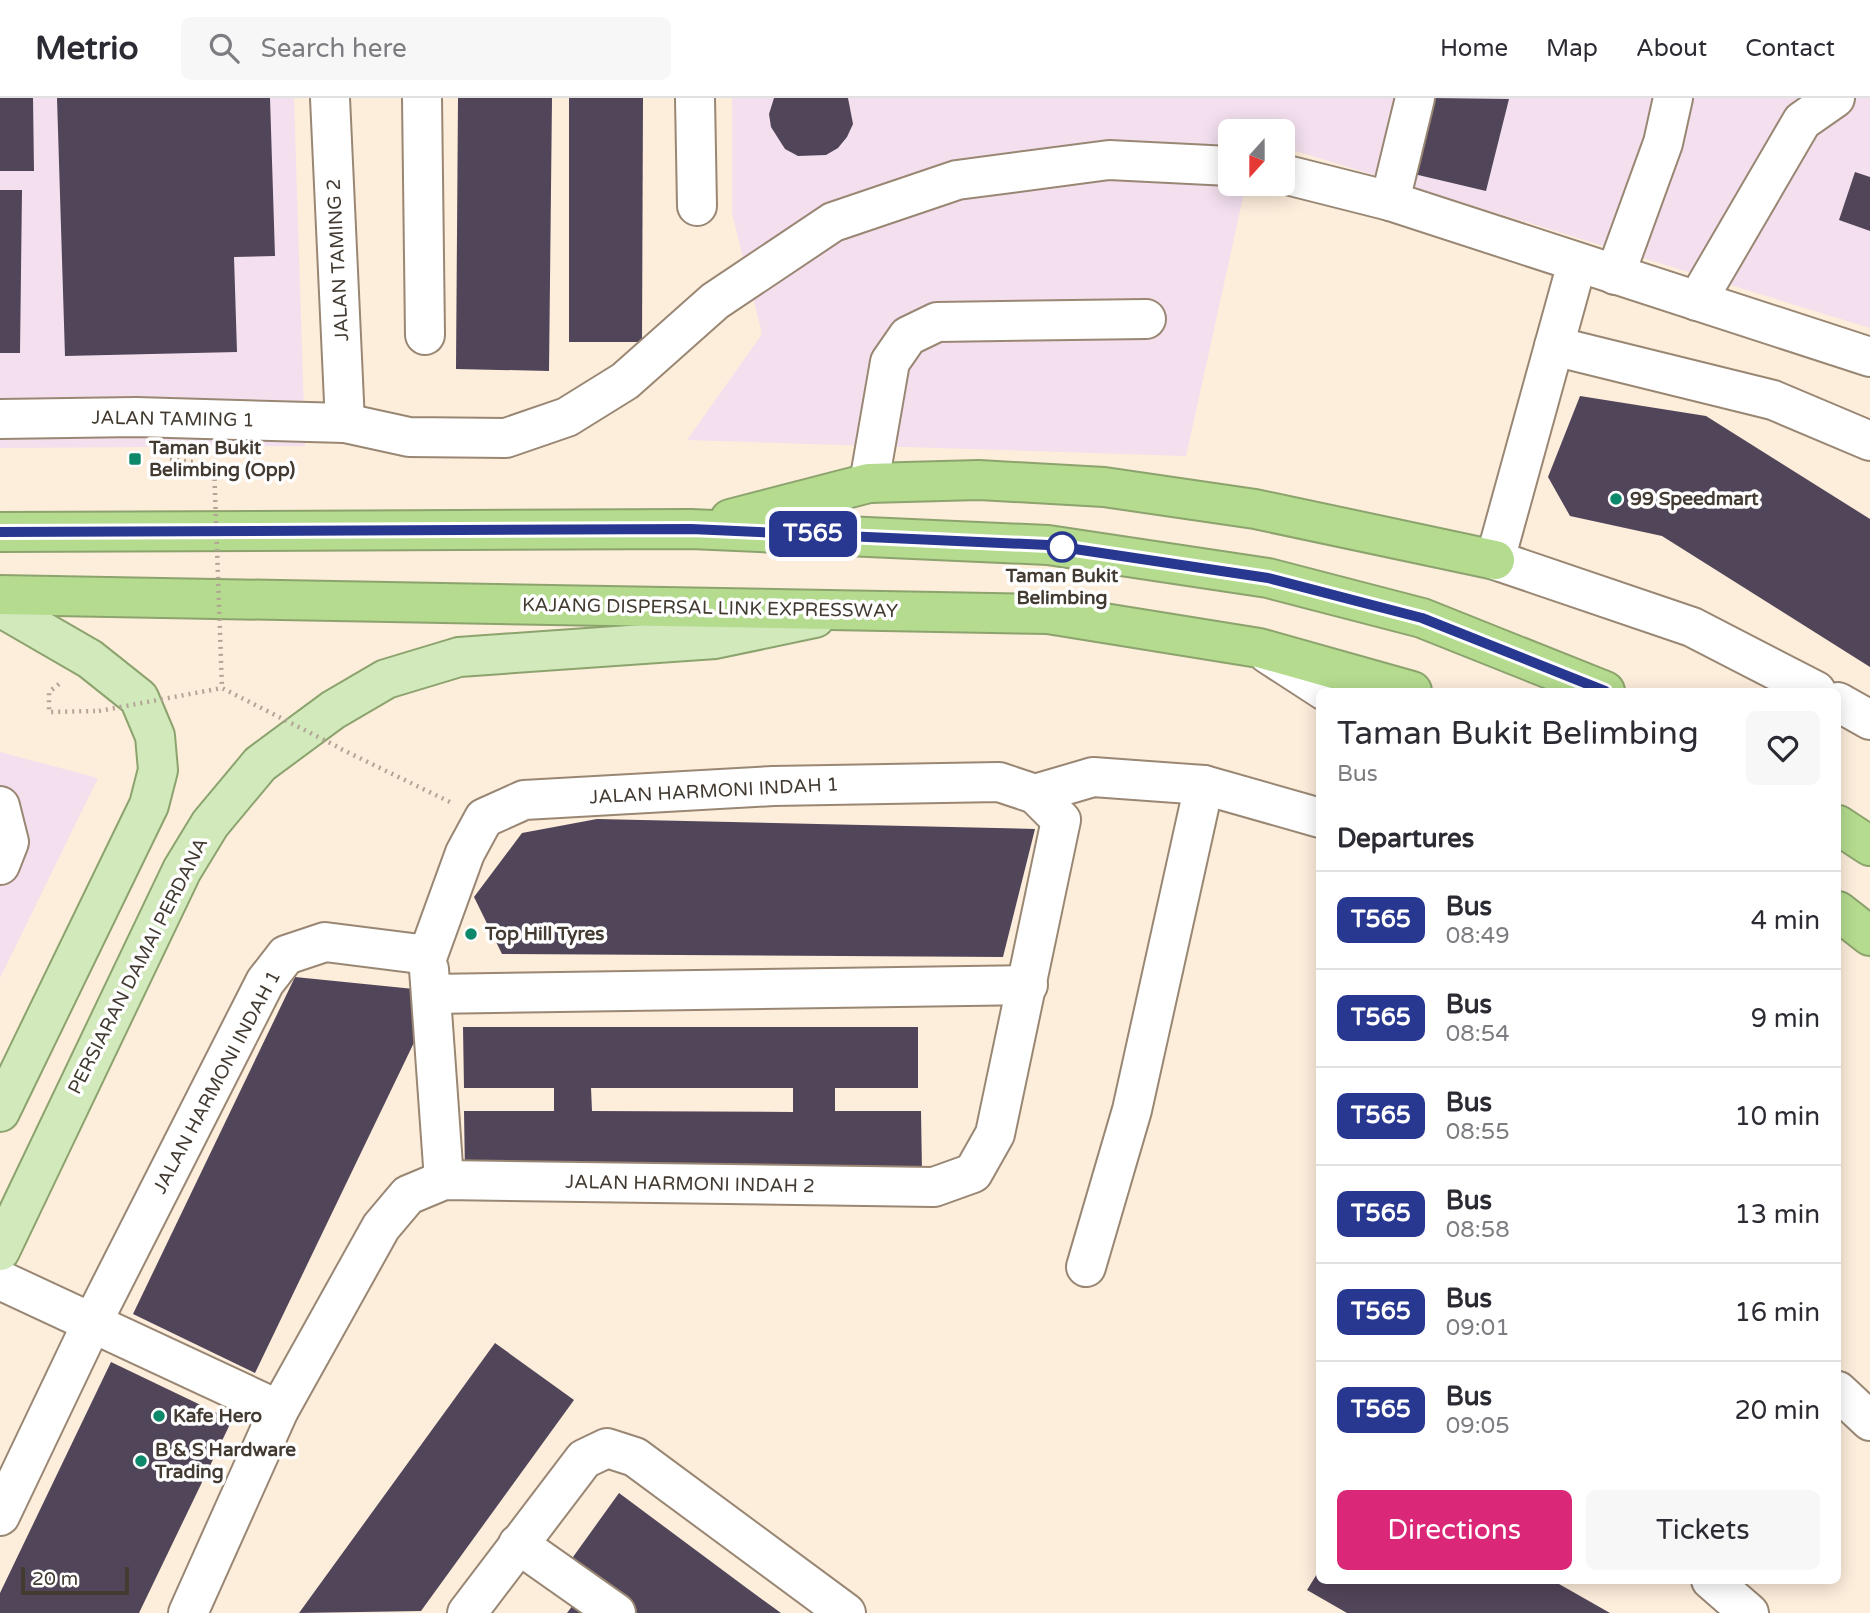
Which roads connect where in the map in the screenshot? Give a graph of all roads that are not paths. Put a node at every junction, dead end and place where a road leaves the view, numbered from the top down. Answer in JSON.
{"nodes":[{"id":1,"x":330,"y":98,"type":"edge"},
{"id":2,"x":422,"y":98,"type":"edge"},
{"id":3,"x":695,"y":98,"type":"edge"},
{"id":4,"x":1415,"y":98,"type":"edge"},
{"id":5,"x":1673,"y":98,"type":"edge"},
{"id":6,"x":1836,"y":98,"type":"edge"},
{"id":7,"x":1218,"y":165,"type":"edge"},
{"id":8,"x":1295,"y":177,"type":"edge"},
{"id":9,"x":1390,"y":201,"type":"junction"},
{"id":10,"x":697,"y":206,"type":"dead end"},
{"id":11,"x":1577,"y":263,"type":"junction"},
{"id":12,"x":1615,"y":275,"type":"junction"},
{"id":13,"x":1697,"y":301,"type":"junction"},
{"id":14,"x":1146,"y":319,"type":"dead end"},
{"id":15,"x":425,"y":335,"type":"dead end"},
{"id":16,"x":1554,"y":346,"type":"junction"},
{"id":17,"x":1870,"y":357,"type":"edge"},
{"id":18,"x":0,"y":419,"type":"edge"},
{"id":19,"x":345,"y":423,"type":"junction"},
{"id":20,"x":1870,"y":441,"type":"edge"},
{"id":21,"x":869,"y":483,"type":"junction"},
{"id":22,"x":691,"y":529,"type":"junction"},
{"id":23,"x":0,"y":532,"type":"edge"},
{"id":24,"x":1495,"y":560,"type":"junction"},
{"id":25,"x":0,"y":595,"type":"edge"},
{"id":26,"x":0,"y":607,"type":"edge"},
{"id":27,"x":851,"y":610,"type":"junction"},
{"id":28,"x":1259,"y":648,"type":"junction"},
{"id":29,"x":1320,"y":688,"type":"edge"},
{"id":30,"x":1401,"y":688,"type":"edge"},
{"id":31,"x":1597,"y":688,"type":"edge"},
{"id":32,"x":1810,"y":688,"type":"edge"},
{"id":33,"x":1841,"y":704,"type":"edge"},
{"id":34,"x":1870,"y":720,"type":"edge"},
{"id":35,"x":1204,"y":785,"type":"junction"},
{"id":36,"x":0,"y":806,"type":"edge"},
{"id":37,"x":1048,"y":807,"type":"junction"},
{"id":38,"x":1316,"y":817,"type":"edge"},
{"id":39,"x":1841,"y":827,"type":"edge"},
{"id":40,"x":1870,"y":846,"type":"edge"},
{"id":41,"x":0,"y":865,"type":"edge"},
{"id":42,"x":1841,"y":913,"type":"edge"},
{"id":43,"x":1870,"y":936,"type":"edge"},
{"id":44,"x":428,"y":955,"type":"junction"},
{"id":45,"x":1028,"y":985,"type":"junction"},
{"id":46,"x":431,"y":994,"type":"junction"},
{"id":47,"x":0,"y":1112,"type":"edge"},
{"id":48,"x":444,"y":1180,"type":"junction"},
{"id":49,"x":0,"y":1251,"type":"edge"},
{"id":50,"x":1086,"y":1266,"type":"dead end"},
{"id":51,"x":0,"y":1280,"type":"edge"},
{"id":52,"x":92,"y":1323,"type":"junction"},
{"id":53,"x":1841,"y":1394,"type":"edge"},
{"id":54,"x":279,"y":1410,"type":"junction"},
{"id":55,"x":1870,"y":1421,"type":"edge"},
{"id":56,"x":0,"y":1516,"type":"edge"},
{"id":57,"x":518,"y":1544,"type":"junction"},
{"id":58,"x":1716,"y":1584,"type":"edge"},
{"id":59,"x":188,"y":1613,"type":"edge"},
{"id":60,"x":467,"y":1613,"type":"edge"},
{"id":61,"x":615,"y":1613,"type":"edge"},
{"id":62,"x":846,"y":1613,"type":"edge"},
{"id":63,"x":1749,"y":1613,"type":"edge"}],
"edges":[{"from":1,"to":19,"type":"street","name":"JALAN TAMING 2"},
{"from":2,"to":15,"type":"street"},
{"from":3,"to":10,"type":"street"},
{"from":4,"to":9,"type":"street"},
{"from":5,"to":12,"type":"street"},
{"from":6,"to":13,"type":"street"},
{"from":7,"to":19,"type":"street","name":"JALAN TAMING 1"},
{"from":8,"to":9,"type":"street"},
{"from":9,"to":11,"type":"street"},
{"from":11,"to":12,"type":"street"},
{"from":11,"to":16,"type":"street"},
{"from":12,"to":13,"type":"street"},
{"from":13,"to":17,"type":"street"},
{"from":14,"to":21,"type":"street"},
{"from":16,"to":20,"type":"street"},
{"from":16,"to":24,"type":"street"},
{"from":18,"to":19,"type":"street","name":"JALAN TAMING 1"},
{"from":21,"to":22,"type":"highway"},
{"from":21,"to":24,"type":"highway"},
{"from":22,"to":23,"type":"highway"},
{"from":22,"to":31,"type":"highway"},
{"from":24,"to":32,"type":"street"},
{"from":25,"to":27,"type":"highway","name":"KAJANG DISPERSAL LINK EXPRESSWAY"},
{"from":26,"to":47,"type":"main road"},
{"from":27,"to":28,"type":"highway","name":"KAJANG DISPERSAL LINK EXPRESSWAY"},
{"from":27,"to":49,"type":"main road","name":"PERSIARAN DAMAI PERDANA"},
{"from":28,"to":29,"type":"street"},
{"from":28,"to":30,"type":"highway","name":"KAJANG DISPERSAL LINK EXPRESSWAY"},
{"from":33,"to":34,"type":"street"},
{"from":35,"to":37,"type":"street"},
{"from":35,"to":38,"type":"street"},
{"from":35,"to":50,"type":"street"},
{"from":36,"to":41,"type":"street"},
{"from":37,"to":44,"type":"street","name":"JALAN HARMONI INDAH 1"},
{"from":37,"to":45,"type":"street"},
{"from":39,"to":40,"type":"highway"},
{"from":42,"to":43,"type":"highway"},
{"from":44,"to":46,"type":"street"},
{"from":44,"to":52,"type":"street","name":"JALAN HARMONI INDAH 1"},
{"from":45,"to":46,"type":"street"},
{"from":45,"to":48,"type":"street","name":"JALAN HARMONI INDAH 2"},
{"from":46,"to":48,"type":"street"},
{"from":48,"to":54,"type":"street","name":"JALAN HARMONI INDAH 2"},
{"from":51,"to":52,"type":"street"},
{"from":52,"to":54,"type":"street"},
{"from":52,"to":56,"type":"street","name":"JALAN HARMONI INDAH 1"},
{"from":53,"to":55,"type":"street"},
{"from":54,"to":59,"type":"street"},
{"from":57,"to":60,"type":"street"},
{"from":57,"to":61,"type":"street"},
{"from":57,"to":62,"type":"street"},
{"from":58,"to":63,"type":"street"}]}
